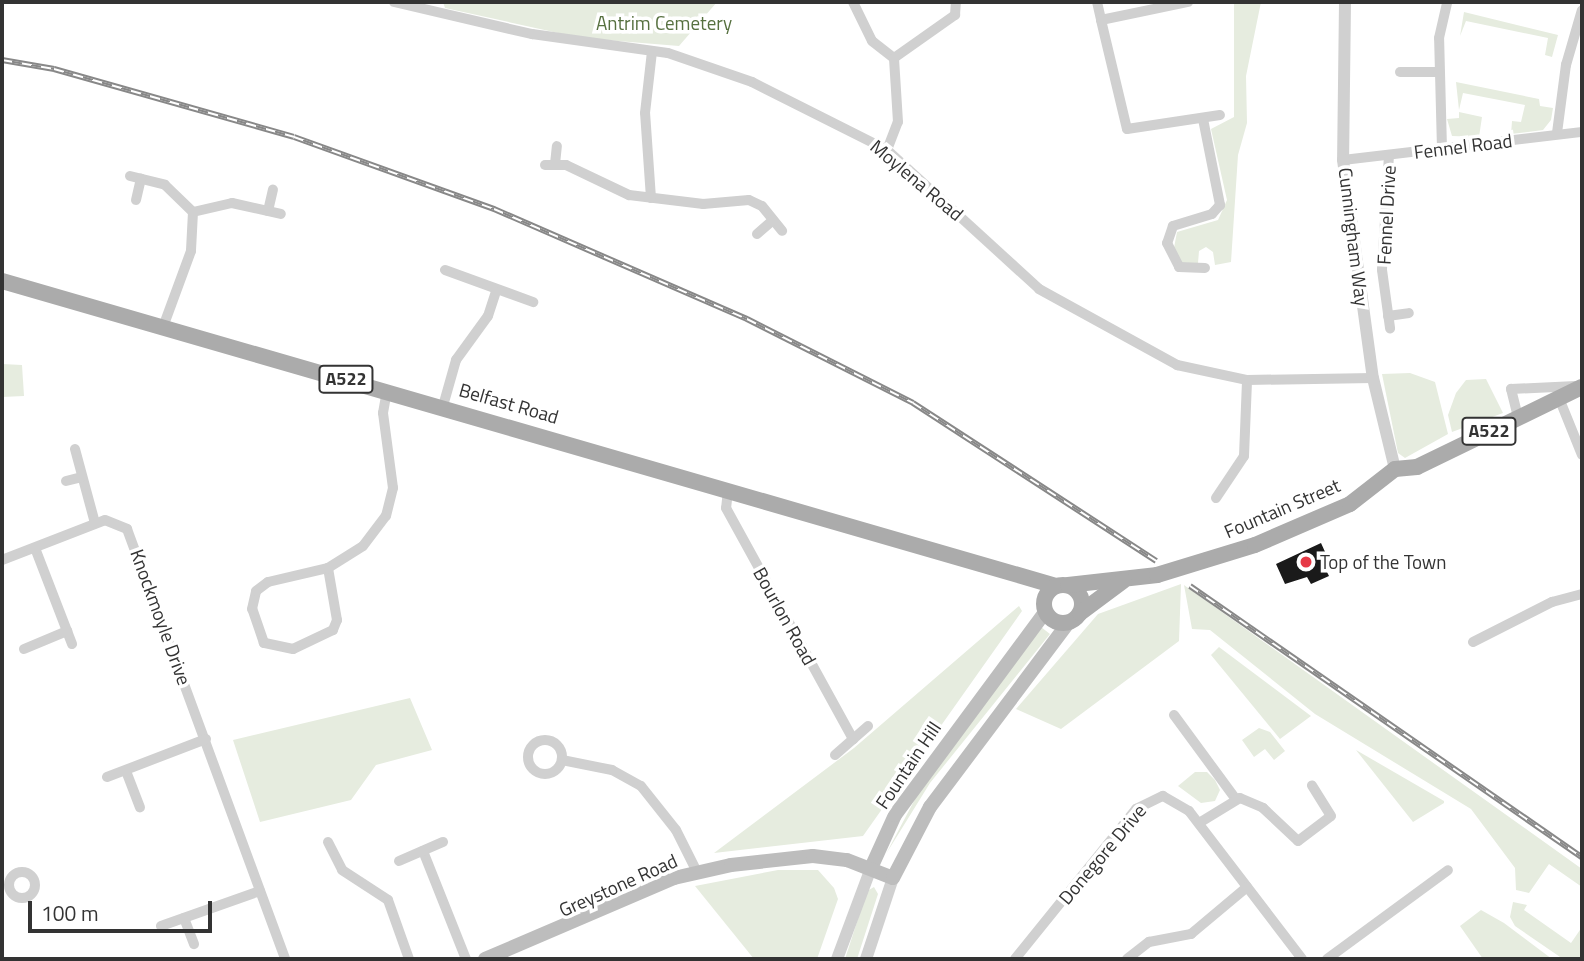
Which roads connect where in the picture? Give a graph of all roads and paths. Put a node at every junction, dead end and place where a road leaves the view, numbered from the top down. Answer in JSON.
{"nodes":[{"id":1,"x":394,"y":2,"type":"edge"},
{"id":2,"x":853,"y":2,"type":"edge"},
{"id":3,"x":956,"y":2,"type":"edge"},
{"id":4,"x":1097,"y":2,"type":"edge"},
{"id":5,"x":1188,"y":2,"type":"edge"},
{"id":6,"x":1345,"y":2,"type":"edge"},
{"id":7,"x":1447,"y":2,"type":"edge"},
{"id":8,"x":1582,"y":10,"type":"edge"},
{"id":9,"x":1101,"y":20,"type":"junction"},
{"id":10,"x":652,"y":51,"type":"junction"},
{"id":11,"x":894,"y":58,"type":"junction"},
{"id":12,"x":1400,"y":72,"type":"dead end"},
{"id":13,"x":1438,"y":72,"type":"junction"},
{"id":14,"x":1220,"y":115,"type":"dead end"},
{"id":15,"x":1203,"y":119,"type":"junction"},
{"id":16,"x":1582,"y":132,"type":"edge"},
{"id":17,"x":1557,"y":133,"type":"junction"},
{"id":18,"x":557,"y":146,"type":"dead end"},
{"id":19,"x":1442,"y":149,"type":"junction"},
{"id":20,"x":887,"y":150,"type":"junction"},
{"id":21,"x":1389,"y":155,"type":"junction"},
{"id":22,"x":1343,"y":160,"type":"junction"},
{"id":23,"x":273,"y":190,"type":"dead end"},
{"id":24,"x":651,"y":198,"type":"junction"},
{"id":25,"x":136,"y":200,"type":"dead end"},
{"id":26,"x":268,"y":211,"type":"junction"},
{"id":27,"x":193,"y":212,"type":"junction"},
{"id":28,"x":281,"y":214,"type":"dead end"},
{"id":29,"x":773,"y":220,"type":"junction"},
{"id":30,"x":782,"y":231,"type":"dead end"},
{"id":31,"x":757,"y":234,"type":"dead end"},
{"id":32,"x":1205,"y":268,"type":"dead end"},
{"id":33,"x":445,"y":270,"type":"dead end"},
{"id":34,"x":2,"y":281,"type":"edge"},
{"id":35,"x":496,"y":292,"type":"junction"},
{"id":36,"x":533,"y":302,"type":"dead end"},
{"id":37,"x":1409,"y":313,"type":"dead end"},
{"id":38,"x":1388,"y":316,"type":"junction"},
{"id":39,"x":163,"y":327,"type":"junction"},
{"id":40,"x":1390,"y":328,"type":"dead end"},
{"id":41,"x":1373,"y":378,"type":"junction"},
{"id":42,"x":1247,"y":380,"type":"junction"},
{"id":43,"x":1582,"y":387,"type":"edge"},
{"id":44,"x":387,"y":390,"type":"junction"},
{"id":45,"x":1559,"y":398,"type":"junction"},
{"id":46,"x":443,"y":406,"type":"junction"},
{"id":47,"x":1518,"y":417,"type":"junction"},
{"id":48,"x":75,"y":449,"type":"dead end"},
{"id":49,"x":1582,"y":456,"type":"edge"},
{"id":50,"x":1395,"y":469,"type":"junction"},
{"id":51,"x":82,"y":477,"type":"junction"},
{"id":52,"x":66,"y":481,"type":"dead end"},
{"id":53,"x":728,"y":490,"type":"junction"},
{"id":54,"x":1216,"y":498,"type":"dead end"},
{"id":55,"x":95,"y":523,"type":"junction"},
{"id":56,"x":35,"y":548,"type":"junction"},
{"id":57,"x":2,"y":560,"type":"edge"},
{"id":58,"x":328,"y":568,"type":"junction"},
{"id":59,"x":1003,"y":574,"type":"junction"},
{"id":60,"x":1125,"y":580,"type":"junction"},
{"id":61,"x":1062,"y":585,"type":"junction"},
{"id":62,"x":1582,"y":594,"type":"edge"},
{"id":63,"x":1044,"y":610,"type":"junction"},
{"id":64,"x":1074,"y":618,"type":"junction"},
{"id":65,"x":67,"y":631,"type":"junction"},
{"id":66,"x":1472,"y":642,"type":"dead end"},
{"id":67,"x":72,"y":644,"type":"dead end"},
{"id":68,"x":24,"y":649,"type":"dead end"},
{"id":69,"x":1174,"y":715,"type":"dead end"},
{"id":70,"x":868,"y":726,"type":"dead end"},
{"id":71,"x":206,"y":739,"type":"junction"},
{"id":72,"x":853,"y":739,"type":"junction"},
{"id":73,"x":835,"y":755,"type":"dead end"},
{"id":74,"x":562,"y":760,"type":"dead end"},
{"id":75,"x":126,"y":771,"type":"junction"},
{"id":76,"x":107,"y":777,"type":"dead end"},
{"id":77,"x":1312,"y":786,"type":"dead end"},
{"id":78,"x":1235,"y":798,"type":"junction"},
{"id":79,"x":140,"y":807,"type":"dead end"},
{"id":80,"x":1199,"y":822,"type":"junction"},
{"id":81,"x":328,"y":842,"type":"dead end"},
{"id":82,"x":443,"y":842,"type":"dead end"},
{"id":83,"x":423,"y":851,"type":"junction"},
{"id":84,"x":399,"y":861,"type":"dead end"},
{"id":85,"x":871,"y":868,"type":"junction"},
{"id":86,"x":1448,"y":870,"type":"dead end"},
{"id":87,"x":697,"y":872,"type":"junction"},
{"id":88,"x":893,"y":878,"type":"junction"},
{"id":89,"x":1247,"y":887,"type":"junction"},
{"id":90,"x":260,"y":891,"type":"junction"},
{"id":91,"x":184,"y":918,"type":"junction"},
{"id":92,"x":161,"y":926,"type":"dead end"},
{"id":93,"x":194,"y":944,"type":"dead end"},
{"id":94,"x":285,"y":959,"type":"edge"},
{"id":95,"x":409,"y":959,"type":"edge"},
{"id":96,"x":466,"y":959,"type":"edge"},
{"id":97,"x":485,"y":959,"type":"edge"},
{"id":98,"x":837,"y":959,"type":"edge"},
{"id":99,"x":866,"y":959,"type":"edge"},
{"id":100,"x":1015,"y":959,"type":"edge"},
{"id":101,"x":1127,"y":959,"type":"edge"},
{"id":102,"x":1302,"y":959,"type":"edge"},
{"id":103,"x":1327,"y":959,"type":"edge"}],
"edges":[{"from":1,"to":10,"type":"street","name":"Moylena Road"},
{"from":2,"to":11,"type":"street"},
{"from":3,"to":11,"type":"street"},
{"from":4,"to":9,"type":"street"},
{"from":5,"to":9,"type":"street"},
{"from":6,"to":22,"type":"street","name":"Cunningham Way"},
{"from":7,"to":13,"type":"street"},
{"from":8,"to":17,"type":"street"},
{"from":9,"to":15,"type":"street"},
{"from":10,"to":20,"type":"street","name":"Moylena Road"},
{"from":10,"to":24,"type":"street"},
{"from":11,"to":20,"type":"street"},
{"from":12,"to":13,"type":"street"},
{"from":13,"to":19,"type":"street"},
{"from":14,"to":15,"type":"street"},
{"from":15,"to":32,"type":"street"},
{"from":16,"to":17,"type":"street","name":"Fennel Road"},
{"from":17,"to":19,"type":"street","name":"Fennel Road"},
{"from":18,"to":24,"type":"street"},
{"from":19,"to":21,"type":"street","name":"Fennel Road"},
{"from":20,"to":42,"type":"street","name":"Moylena Road"},
{"from":21,"to":22,"type":"street","name":"Fennel Road"},
{"from":21,"to":38,"type":"street","name":"Fennel Drive"},
{"from":22,"to":41,"type":"street","name":"Cunningham Way"},
{"from":23,"to":26,"type":"street"},
{"from":24,"to":29,"type":"street"},
{"from":25,"to":27,"type":"street"},
{"from":26,"to":27,"type":"street"},
{"from":26,"to":28,"type":"street"},
{"from":27,"to":39,"type":"street"},
{"from":29,"to":30,"type":"street"},
{"from":29,"to":31,"type":"street"},
{"from":33,"to":35,"type":"street"},
{"from":34,"to":39,"type":"main road","name":"Belfast Road","number":"A522"},
{"from":35,"to":36,"type":"street"},
{"from":35,"to":46,"type":"street"},
{"from":37,"to":38,"type":"street"},
{"from":38,"to":40,"type":"street","name":"Fennel Drive"},
{"from":39,"to":44,"type":"main road","name":"Belfast Road","number":"A522"},
{"from":41,"to":42,"type":"street","name":"Moylena Road"},
{"from":41,"to":50,"type":"street","name":"Cunningham Way"},
{"from":42,"to":54,"type":"street"},
{"from":43,"to":45,"type":"main road","name":"Fountain Street","number":"A522"},
{"from":43,"to":47,"type":"street","name":"Fountain Street"},
{"from":44,"to":46,"type":"main road","name":"Belfast Road","number":"A522"},
{"from":44,"to":58,"type":"street"},
{"from":45,"to":47,"type":"main road","name":"Fountain Street","number":"A522"},
{"from":45,"to":49,"type":"street"},
{"from":46,"to":53,"type":"main road","name":"Belfast Road","number":"A522"},
{"from":47,"to":50,"type":"main road","name":"Fountain Street","number":"A522"},
{"from":48,"to":51,"type":"street"},
{"from":50,"to":60,"type":"main road","name":"Fountain Street","number":"A522"},
{"from":51,"to":52,"type":"street"},
{"from":51,"to":55,"type":"street"},
{"from":53,"to":59,"type":"main road","name":"Belfast Road","number":"A522"},
{"from":53,"to":72,"type":"street","name":"Bourlon Road"},
{"from":55,"to":56,"type":"street"},
{"from":55,"to":71,"type":"street","name":"Knockmoyle Drive"},
{"from":56,"to":57,"type":"street"},
{"from":56,"to":65,"type":"street"},
{"from":58,"to":58,"type":"street"},
{"from":59,"to":61,"type":"main road","name":"Belfast Road","number":"A522"},
{"from":59,"to":63,"type":"main road","name":"Belfast Road","number":"A522"},
{"from":60,"to":61,"type":"main road","name":"Fountain Street","number":"A522"},
{"from":60,"to":64,"type":"main road","name":"Fountain Street","number":"A522"},
{"from":61,"to":63,"type":"main road"},
{"from":61,"to":64,"type":"main road"},
{"from":62,"to":66,"type":"street"},
{"from":63,"to":64,"type":"main road","number":"A522"},
{"from":63,"to":85,"type":"main road","name":"Fountain Hill"},
{"from":64,"to":88,"type":"main road"},
{"from":65,"to":67,"type":"street"},
{"from":65,"to":68,"type":"street"},
{"from":69,"to":78,"type":"street"},
{"from":70,"to":72,"type":"street"},
{"from":71,"to":75,"type":"street"},
{"from":71,"to":90,"type":"street","name":"Knockmoyle Drive"},
{"from":72,"to":73,"type":"street"},
{"from":74,"to":87,"type":"street"},
{"from":75,"to":76,"type":"street"},
{"from":75,"to":79,"type":"street"},
{"from":77,"to":78,"type":"street"},
{"from":78,"to":80,"type":"street"},
{"from":80,"to":89,"type":"street","name":"Donegore Drive"},
{"from":80,"to":100,"type":"street","name":"Donegore Drive"},
{"from":81,"to":95,"type":"street"},
{"from":82,"to":83,"type":"street"},
{"from":83,"to":84,"type":"street"},
{"from":83,"to":96,"type":"street"},
{"from":85,"to":87,"type":"main road","name":"Greystone Road"},
{"from":85,"to":88,"type":"main road","name":"Greystone Road"},
{"from":85,"to":98,"type":"street","name":"Fountain Hill"},
{"from":86,"to":103,"type":"street"},
{"from":87,"to":97,"type":"main road","name":"Greystone Road"},
{"from":88,"to":99,"type":"street"},
{"from":89,"to":101,"type":"street"},
{"from":89,"to":102,"type":"street","name":"Donegore Drive"},
{"from":90,"to":91,"type":"street"},
{"from":90,"to":94,"type":"street","name":"Knockmoyle Drive"},
{"from":91,"to":92,"type":"street"},
{"from":91,"to":93,"type":"street"}]}
